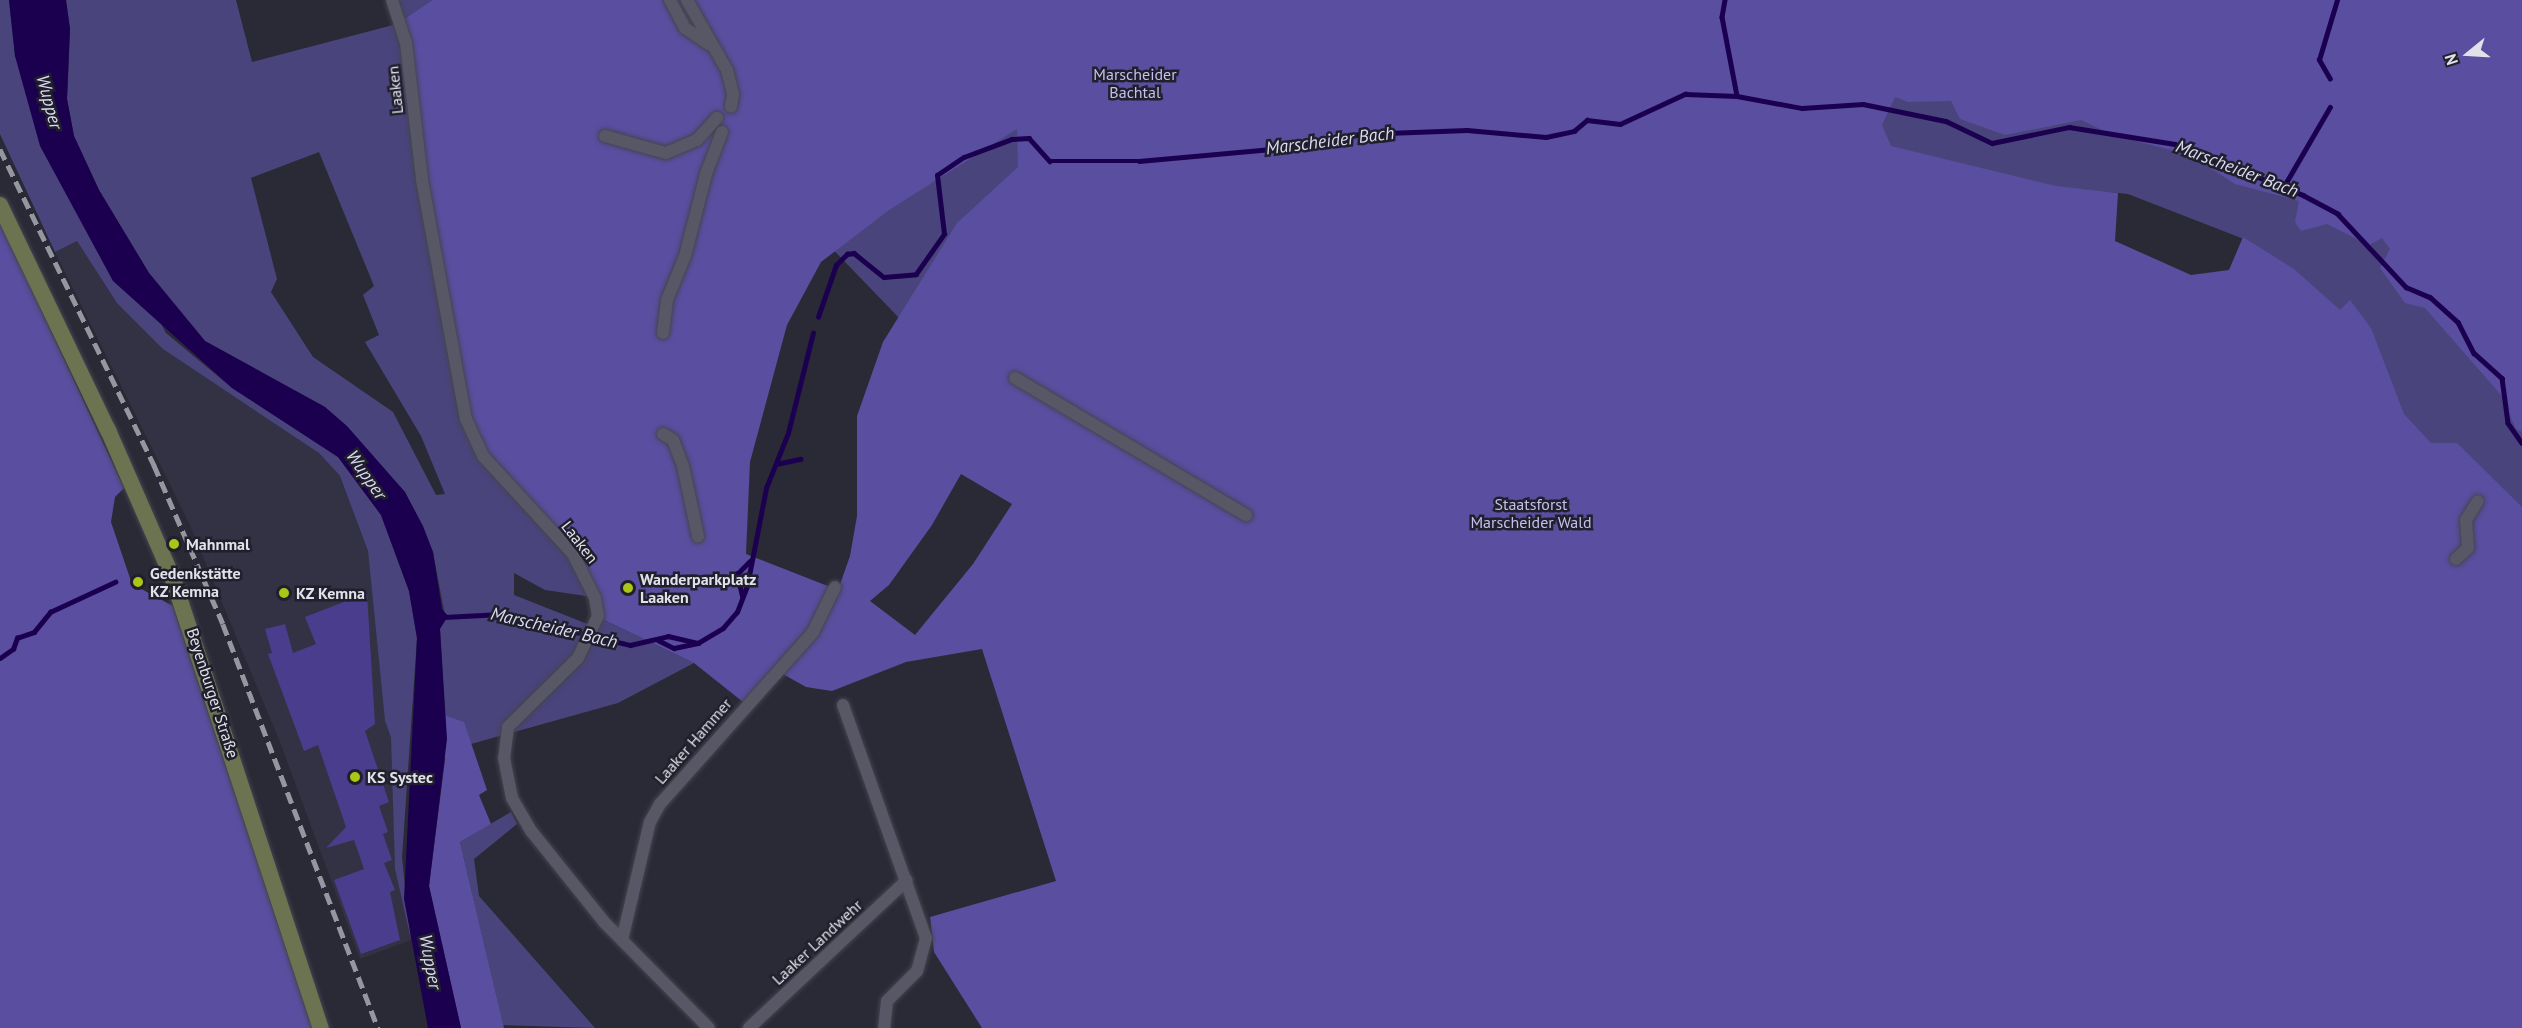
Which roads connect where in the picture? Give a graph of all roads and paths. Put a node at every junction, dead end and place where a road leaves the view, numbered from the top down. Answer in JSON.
{"nodes":[{"id":1,"x":392,"y":0,"type":"edge"},
{"id":2,"x":670,"y":0,"type":"edge"},
{"id":3,"x":687,"y":0,"type":"edge"},
{"id":4,"x":716,"y":47,"type":"junction"},
{"id":5,"x":731,"y":107,"type":"dead end"},
{"id":6,"x":717,"y":118,"type":"dead end"},
{"id":7,"x":722,"y":132,"type":"dead end"},
{"id":8,"x":605,"y":136,"type":"dead end"},
{"id":9,"x":0,"y":205,"type":"edge"},
{"id":10,"x":663,"y":333,"type":"dead end"},
{"id":11,"x":1015,"y":378,"type":"dead end"},
{"id":12,"x":663,"y":434,"type":"dead end"},
{"id":13,"x":2478,"y":501,"type":"dead end"},
{"id":14,"x":1246,"y":514,"type":"dead end"},
{"id":15,"x":698,"y":536,"type":"dead end"},
{"id":16,"x":2456,"y":560,"type":"dead end"},
{"id":17,"x":835,"y":587,"type":"dead end"},
{"id":18,"x":843,"y":705,"type":"dead end"},
{"id":19,"x":907,"y":880,"type":"junction"},
{"id":20,"x":622,"y":940,"type":"junction"},
{"id":21,"x":321,"y":1028,"type":"edge"},
{"id":22,"x":709,"y":1028,"type":"edge"},
{"id":23,"x":749,"y":1028,"type":"edge"},
{"id":24,"x":884,"y":1028,"type":"edge"}],
"edges":[{"from":1,"to":20,"type":"street","name":"Laaken"},
{"from":2,"to":4,"type":"street"},
{"from":3,"to":4,"type":"street"},
{"from":4,"to":5,"type":"street"},
{"from":6,"to":8,"type":"street"},
{"from":7,"to":10,"type":"street"},
{"from":9,"to":21,"type":"main road","name":"Beyenburger Straße"},
{"from":11,"to":14,"type":"street"},
{"from":12,"to":15,"type":"street"},
{"from":13,"to":16,"type":"street"},
{"from":17,"to":20,"type":"street","name":"Laaker Hammer"},
{"from":18,"to":19,"type":"street"},
{"from":19,"to":23,"type":"street","name":"Laaker Landwehr"},
{"from":19,"to":24,"type":"street"},
{"from":20,"to":22,"type":"street","name":"Laaken"}]}
